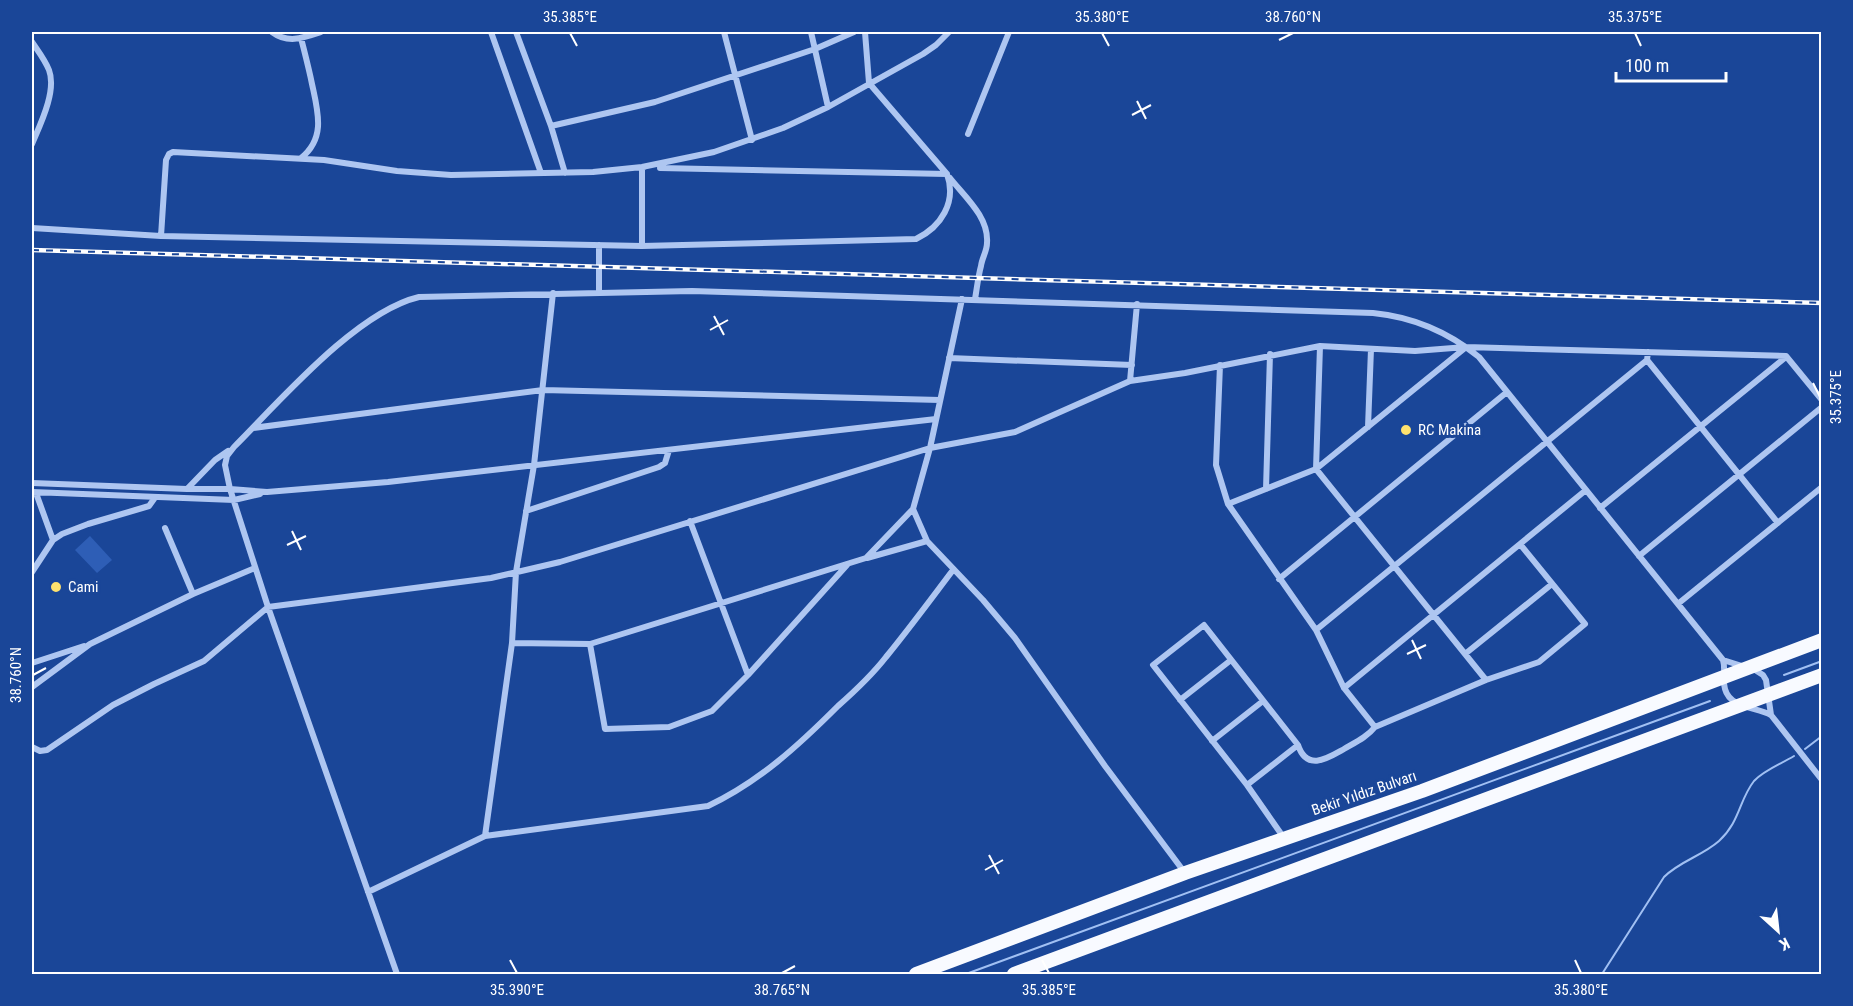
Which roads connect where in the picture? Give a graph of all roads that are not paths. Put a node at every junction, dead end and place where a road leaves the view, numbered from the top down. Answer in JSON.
{"nodes":[{"id":1,"x":272,"y":32,"type":"edge"},
{"id":2,"x":321,"y":32,"type":"edge"},
{"id":3,"x":491,"y":32,"type":"edge"},
{"id":4,"x":516,"y":32,"type":"edge"},
{"id":5,"x":724,"y":32,"type":"edge"},
{"id":6,"x":812,"y":32,"type":"edge"},
{"id":7,"x":854,"y":32,"type":"edge"},
{"id":8,"x":865,"y":32,"type":"edge"},
{"id":9,"x":949,"y":32,"type":"edge"},
{"id":10,"x":1009,"y":32,"type":"edge"},
{"id":11,"x":302,"y":38,"type":"junction"},
{"id":12,"x":32,"y":42,"type":"edge"},
{"id":13,"x":815,"y":49,"type":"junction"},
{"id":14,"x":735,"y":75,"type":"junction"},
{"id":15,"x":869,"y":83,"type":"junction"},
{"id":16,"x":828,"y":107,"type":"junction"},
{"id":17,"x":551,"y":126,"type":"junction"},
{"id":18,"x":969,"y":134,"type":"dead end"},
{"id":19,"x":752,"y":140,"type":"junction"},
{"id":20,"x":32,"y":144,"type":"edge"},
{"id":21,"x":301,"y":159,"type":"junction"},
{"id":22,"x":642,"y":167,"type":"junction"},
{"id":23,"x":541,"y":173,"type":"junction"},
{"id":24,"x":565,"y":173,"type":"junction"},
{"id":25,"x":947,"y":175,"type":"junction"},
{"id":26,"x":32,"y":228,"type":"edge"},
{"id":27,"x":161,"y":236,"type":"junction"},
{"id":28,"x":598,"y":245,"type":"junction"},
{"id":29,"x":642,"y":246,"type":"junction"},
{"id":30,"x":599,"y":292,"type":"junction"},
{"id":31,"x":553,"y":293,"type":"junction"},
{"id":32,"x":962,"y":298,"type":"junction"},
{"id":33,"x":975,"y":299,"type":"junction"},
{"id":34,"x":1137,"y":304,"type":"junction"},
{"id":35,"x":1320,"y":346,"type":"junction"},
{"id":36,"x":1466,"y":347,"type":"junction"},
{"id":37,"x":1371,"y":349,"type":"junction"},
{"id":38,"x":1648,"y":352,"type":"junction"},
{"id":39,"x":1270,"y":354,"type":"junction"},
{"id":40,"x":1786,"y":356,"type":"junction"},
{"id":41,"x":949,"y":358,"type":"junction"},
{"id":42,"x":1647,"y":360,"type":"junction"},
{"id":43,"x":1131,"y":365,"type":"junction"},
{"id":44,"x":1220,"y":365,"type":"junction"},
{"id":45,"x":1130,"y":381,"type":"junction"},
{"id":46,"x":543,"y":390,"type":"junction"},
{"id":47,"x":1507,"y":392,"type":"junction"},
{"id":48,"x":940,"y":400,"type":"junction"},
{"id":49,"x":1821,"y":400,"type":"edge"},
{"id":50,"x":1821,"y":407,"type":"edge"},
{"id":51,"x":936,"y":419,"type":"junction"},
{"id":52,"x":1700,"y":426,"type":"junction"},
{"id":53,"x":1368,"y":427,"type":"junction"},
{"id":54,"x":252,"y":429,"type":"junction"},
{"id":55,"x":1547,"y":442,"type":"junction"},
{"id":56,"x":234,"y":447,"type":"junction"},
{"id":57,"x":930,"y":448,"type":"junction"},
{"id":58,"x":669,"y":450,"type":"junction"},
{"id":59,"x":534,"y":465,"type":"junction"},
{"id":60,"x":1317,"y":469,"type":"junction"},
{"id":61,"x":1739,"y":474,"type":"junction"},
{"id":62,"x":32,"y":483,"type":"edge"},
{"id":63,"x":1821,"y":487,"type":"edge"},
{"id":64,"x":187,"y":489,"type":"junction"},
{"id":65,"x":230,"y":489,"type":"junction"},
{"id":66,"x":1266,"y":489,"type":"junction"},
{"id":67,"x":1586,"y":490,"type":"junction"},
{"id":68,"x":34,"y":492,"type":"edge"},
{"id":69,"x":267,"y":492,"type":"junction"},
{"id":70,"x":154,"y":499,"type":"junction"},
{"id":71,"x":234,"y":500,"type":"junction"},
{"id":72,"x":1228,"y":504,"type":"junction"},
{"id":73,"x":1600,"y":508,"type":"junction"},
{"id":74,"x":913,"y":509,"type":"junction"},
{"id":75,"x":526,"y":511,"type":"junction"},
{"id":76,"x":1355,"y":517,"type":"junction"},
{"id":77,"x":690,"y":521,"type":"junction"},
{"id":78,"x":1778,"y":523,"type":"junction"},
{"id":79,"x":165,"y":528,"type":"dead end"},
{"id":80,"x":53,"y":540,"type":"junction"},
{"id":81,"x":927,"y":541,"type":"junction"},
{"id":82,"x":1520,"y":544,"type":"junction"},
{"id":83,"x":1639,"y":556,"type":"junction"},
{"id":84,"x":866,"y":558,"type":"junction"},
{"id":85,"x":848,"y":564,"type":"junction"},
{"id":86,"x":1394,"y":566,"type":"junction"},
{"id":87,"x":255,"y":568,"type":"junction"},
{"id":88,"x":953,"y":570,"type":"junction"},
{"id":89,"x":32,"y":572,"type":"edge"},
{"id":90,"x":516,"y":573,"type":"junction"},
{"id":91,"x":1279,"y":579,"type":"junction"},
{"id":92,"x":1552,"y":584,"type":"junction"},
{"id":93,"x":193,"y":594,"type":"junction"},
{"id":94,"x":1679,"y":603,"type":"junction"},
{"id":95,"x":720,"y":604,"type":"junction"},
{"id":96,"x":268,"y":607,"type":"junction"},
{"id":97,"x":1434,"y":615,"type":"junction"},
{"id":98,"x":1316,"y":630,"type":"junction"},
{"id":99,"x":1821,"y":640,"type":"edge"},
{"id":100,"x":512,"y":643,"type":"junction"},
{"id":101,"x":90,"y":644,"type":"junction"},
{"id":102,"x":590,"y":644,"type":"junction"},
{"id":103,"x":1465,"y":654,"type":"junction"},
{"id":104,"x":1231,"y":660,"type":"junction"},
{"id":105,"x":1723,"y":660,"type":"junction"},
{"id":106,"x":32,"y":663,"type":"edge"},
{"id":107,"x":1750,"y":667,"type":"junction"},
{"id":108,"x":748,"y":675,"type":"junction"},
{"id":109,"x":1725,"y":675,"type":"junction"},
{"id":110,"x":1821,"y":675,"type":"edge"},
{"id":111,"x":1486,"y":680,"type":"junction"},
{"id":112,"x":32,"y":687,"type":"edge"},
{"id":113,"x":1344,"y":688,"type":"junction"},
{"id":114,"x":1768,"y":695,"type":"junction"},
{"id":115,"x":1180,"y":700,"type":"junction"},
{"id":116,"x":1263,"y":701,"type":"junction"},
{"id":117,"x":1742,"y":705,"type":"junction"},
{"id":118,"x":1771,"y":715,"type":"junction"},
{"id":119,"x":1375,"y":727,"type":"junction"},
{"id":120,"x":1212,"y":741,"type":"junction"},
{"id":121,"x":1298,"y":745,"type":"junction"},
{"id":122,"x":32,"y":747,"type":"edge"},
{"id":123,"x":1821,"y":780,"type":"edge"},
{"id":124,"x":1247,"y":785,"type":"junction"},
{"id":125,"x":485,"y":836,"type":"junction"},
{"id":126,"x":1284,"y":837,"type":"junction"},
{"id":127,"x":1185,"y":873,"type":"junction"},
{"id":128,"x":368,"y":892,"type":"junction"},
{"id":129,"x":398,"y":975,"type":"edge"},
{"id":130,"x":916,"y":975,"type":"edge"},
{"id":131,"x":1014,"y":975,"type":"edge"}],
"edges":[{"from":1,"to":11,"type":"street"},
{"from":2,"to":11,"type":"street"},
{"from":3,"to":23,"type":"street"},
{"from":4,"to":17,"type":"street"},
{"from":5,"to":14,"type":"street"},
{"from":6,"to":13,"type":"street"},
{"from":7,"to":13,"type":"street"},
{"from":8,"to":15,"type":"street"},
{"from":9,"to":15,"type":"street"},
{"from":10,"to":18,"type":"street"},
{"from":11,"to":21,"type":"street"},
{"from":12,"to":20,"type":"street"},
{"from":13,"to":14,"type":"street"},
{"from":13,"to":16,"type":"street"},
{"from":14,"to":17,"type":"street"},
{"from":14,"to":19,"type":"street"},
{"from":15,"to":16,"type":"street"},
{"from":15,"to":25,"type":"street"},
{"from":16,"to":19,"type":"street"},
{"from":17,"to":24,"type":"street"},
{"from":19,"to":22,"type":"street"},
{"from":21,"to":23,"type":"street"},
{"from":21,"to":27,"type":"street"},
{"from":22,"to":24,"type":"street"},
{"from":22,"to":25,"type":"street"},
{"from":22,"to":29,"type":"street"},
{"from":23,"to":24,"type":"street"},
{"from":25,"to":29,"type":"street"},
{"from":25,"to":33,"type":"street"},
{"from":26,"to":27,"type":"street"},
{"from":27,"to":28,"type":"street"},
{"from":28,"to":29,"type":"street"},
{"from":28,"to":30,"type":"street"},
{"from":30,"to":31,"type":"street"},
{"from":30,"to":32,"type":"street"},
{"from":31,"to":46,"type":"street"},
{"from":31,"to":54,"type":"street"},
{"from":32,"to":33,"type":"street"},
{"from":32,"to":41,"type":"street"},
{"from":33,"to":34,"type":"street"},
{"from":34,"to":36,"type":"street"},
{"from":34,"to":43,"type":"street"},
{"from":35,"to":37,"type":"street"},
{"from":35,"to":39,"type":"street"},
{"from":35,"to":60,"type":"street"},
{"from":36,"to":37,"type":"street"},
{"from":36,"to":38,"type":"street"},
{"from":36,"to":47,"type":"street"},
{"from":36,"to":53,"type":"street"},
{"from":37,"to":53,"type":"street"},
{"from":38,"to":40,"type":"street"},
{"from":38,"to":42,"type":"street"},
{"from":39,"to":44,"type":"street"},
{"from":39,"to":66,"type":"street"},
{"from":40,"to":49,"type":"street"},
{"from":40,"to":52,"type":"street"},
{"from":41,"to":43,"type":"street"},
{"from":41,"to":48,"type":"street"},
{"from":42,"to":52,"type":"street"},
{"from":42,"to":55,"type":"street"},
{"from":43,"to":45,"type":"street"},
{"from":44,"to":45,"type":"street"},
{"from":44,"to":72,"type":"street"},
{"from":45,"to":57,"type":"street"},
{"from":46,"to":48,"type":"street"},
{"from":46,"to":54,"type":"street"},
{"from":46,"to":59,"type":"street"},
{"from":47,"to":55,"type":"street"},
{"from":47,"to":76,"type":"street"},
{"from":48,"to":51,"type":"street"},
{"from":50,"to":61,"type":"street"},
{"from":51,"to":57,"type":"street"},
{"from":51,"to":58,"type":"street"},
{"from":52,"to":61,"type":"street"},
{"from":52,"to":73,"type":"street"},
{"from":53,"to":60,"type":"street"},
{"from":54,"to":56,"type":"street"},
{"from":55,"to":67,"type":"street"},
{"from":55,"to":86,"type":"street"},
{"from":56,"to":64,"type":"street"},
{"from":56,"to":65,"type":"street"},
{"from":57,"to":74,"type":"street"},
{"from":57,"to":77,"type":"street"},
{"from":58,"to":59,"type":"street"},
{"from":58,"to":75,"type":"street"},
{"from":59,"to":69,"type":"street"},
{"from":59,"to":75,"type":"street"},
{"from":60,"to":66,"type":"street"},
{"from":60,"to":76,"type":"street"},
{"from":61,"to":78,"type":"street"},
{"from":61,"to":83,"type":"street"},
{"from":62,"to":64,"type":"street"},
{"from":63,"to":78,"type":"street"},
{"from":64,"to":65,"type":"street"},
{"from":65,"to":69,"type":"street"},
{"from":65,"to":71,"type":"street"},
{"from":66,"to":72,"type":"street"},
{"from":67,"to":73,"type":"street"},
{"from":67,"to":82,"type":"street"},
{"from":68,"to":70,"type":"street"},
{"from":68,"to":80,"type":"street"},
{"from":69,"to":71,"type":"street"},
{"from":70,"to":71,"type":"street"},
{"from":70,"to":80,"type":"street"},
{"from":71,"to":87,"type":"street"},
{"from":72,"to":91,"type":"street"},
{"from":73,"to":83,"type":"street"},
{"from":74,"to":81,"type":"street"},
{"from":74,"to":84,"type":"street"},
{"from":75,"to":90,"type":"street"},
{"from":76,"to":86,"type":"street"},
{"from":76,"to":91,"type":"street"},
{"from":77,"to":90,"type":"street"},
{"from":77,"to":95,"type":"street"},
{"from":78,"to":94,"type":"street"},
{"from":79,"to":93,"type":"street"},
{"from":80,"to":89,"type":"street"},
{"from":81,"to":84,"type":"street"},
{"from":81,"to":88,"type":"street"},
{"from":82,"to":92,"type":"street"},
{"from":82,"to":97,"type":"street"},
{"from":83,"to":94,"type":"street"},
{"from":84,"to":85,"type":"street"},
{"from":85,"to":95,"type":"street"},
{"from":85,"to":108,"type":"street"},
{"from":86,"to":97,"type":"street"},
{"from":86,"to":98,"type":"street"},
{"from":87,"to":93,"type":"street"},
{"from":87,"to":96,"type":"street"},
{"from":88,"to":125,"type":"street"},
{"from":88,"to":127,"type":"street"},
{"from":90,"to":96,"type":"street"},
{"from":90,"to":100,"type":"street"},
{"from":91,"to":98,"type":"street"},
{"from":92,"to":103,"type":"street"},
{"from":92,"to":111,"type":"street"},
{"from":93,"to":101,"type":"street"},
{"from":94,"to":105,"type":"street"},
{"from":95,"to":102,"type":"street"},
{"from":95,"to":108,"type":"street"},
{"from":96,"to":122,"type":"street"},
{"from":96,"to":128,"type":"street"},
{"from":97,"to":103,"type":"street"},
{"from":97,"to":113,"type":"street"},
{"from":98,"to":113,"type":"street"},
{"from":99,"to":107,"type":"main road","name":"Bekir Yıldız Bulvarı"},
{"from":100,"to":102,"type":"street"},
{"from":100,"to":125,"type":"street"},
{"from":101,"to":106,"type":"street"},
{"from":101,"to":112,"type":"street"},
{"from":102,"to":108,"type":"street"},
{"from":103,"to":111,"type":"street"},
{"from":104,"to":115,"type":"street"},
{"from":104,"to":115,"type":"street"},
{"from":104,"to":116,"type":"street"},
{"from":105,"to":107,"type":"street"},
{"from":105,"to":109,"type":"street"},
{"from":107,"to":109,"type":"main road","name":"Bekir Yıldız Bulvarı"},
{"from":107,"to":114,"type":"street"},
{"from":109,"to":117,"type":"street"},
{"from":109,"to":126,"type":"main road","name":"Bekir Yıldız Bulvarı"},
{"from":110,"to":114,"type":"main road"},
{"from":111,"to":119,"type":"street"},
{"from":113,"to":119,"type":"street"},
{"from":114,"to":117,"type":"main road"},
{"from":114,"to":118,"type":"street"},
{"from":115,"to":120,"type":"street"},
{"from":116,"to":120,"type":"street"},
{"from":116,"to":121,"type":"street"},
{"from":117,"to":118,"type":"street"},
{"from":117,"to":131,"type":"main road"},
{"from":118,"to":123,"type":"street"},
{"from":119,"to":121,"type":"street"},
{"from":120,"to":124,"type":"street"},
{"from":121,"to":124,"type":"street"},
{"from":124,"to":126,"type":"street"},
{"from":125,"to":128,"type":"street"},
{"from":126,"to":127,"type":"main road","name":"Bekir Yıldız Bulvarı"},
{"from":127,"to":130,"type":"main road","name":"Bekir Yıldız Bulvarı"},
{"from":128,"to":129,"type":"street"}]}
